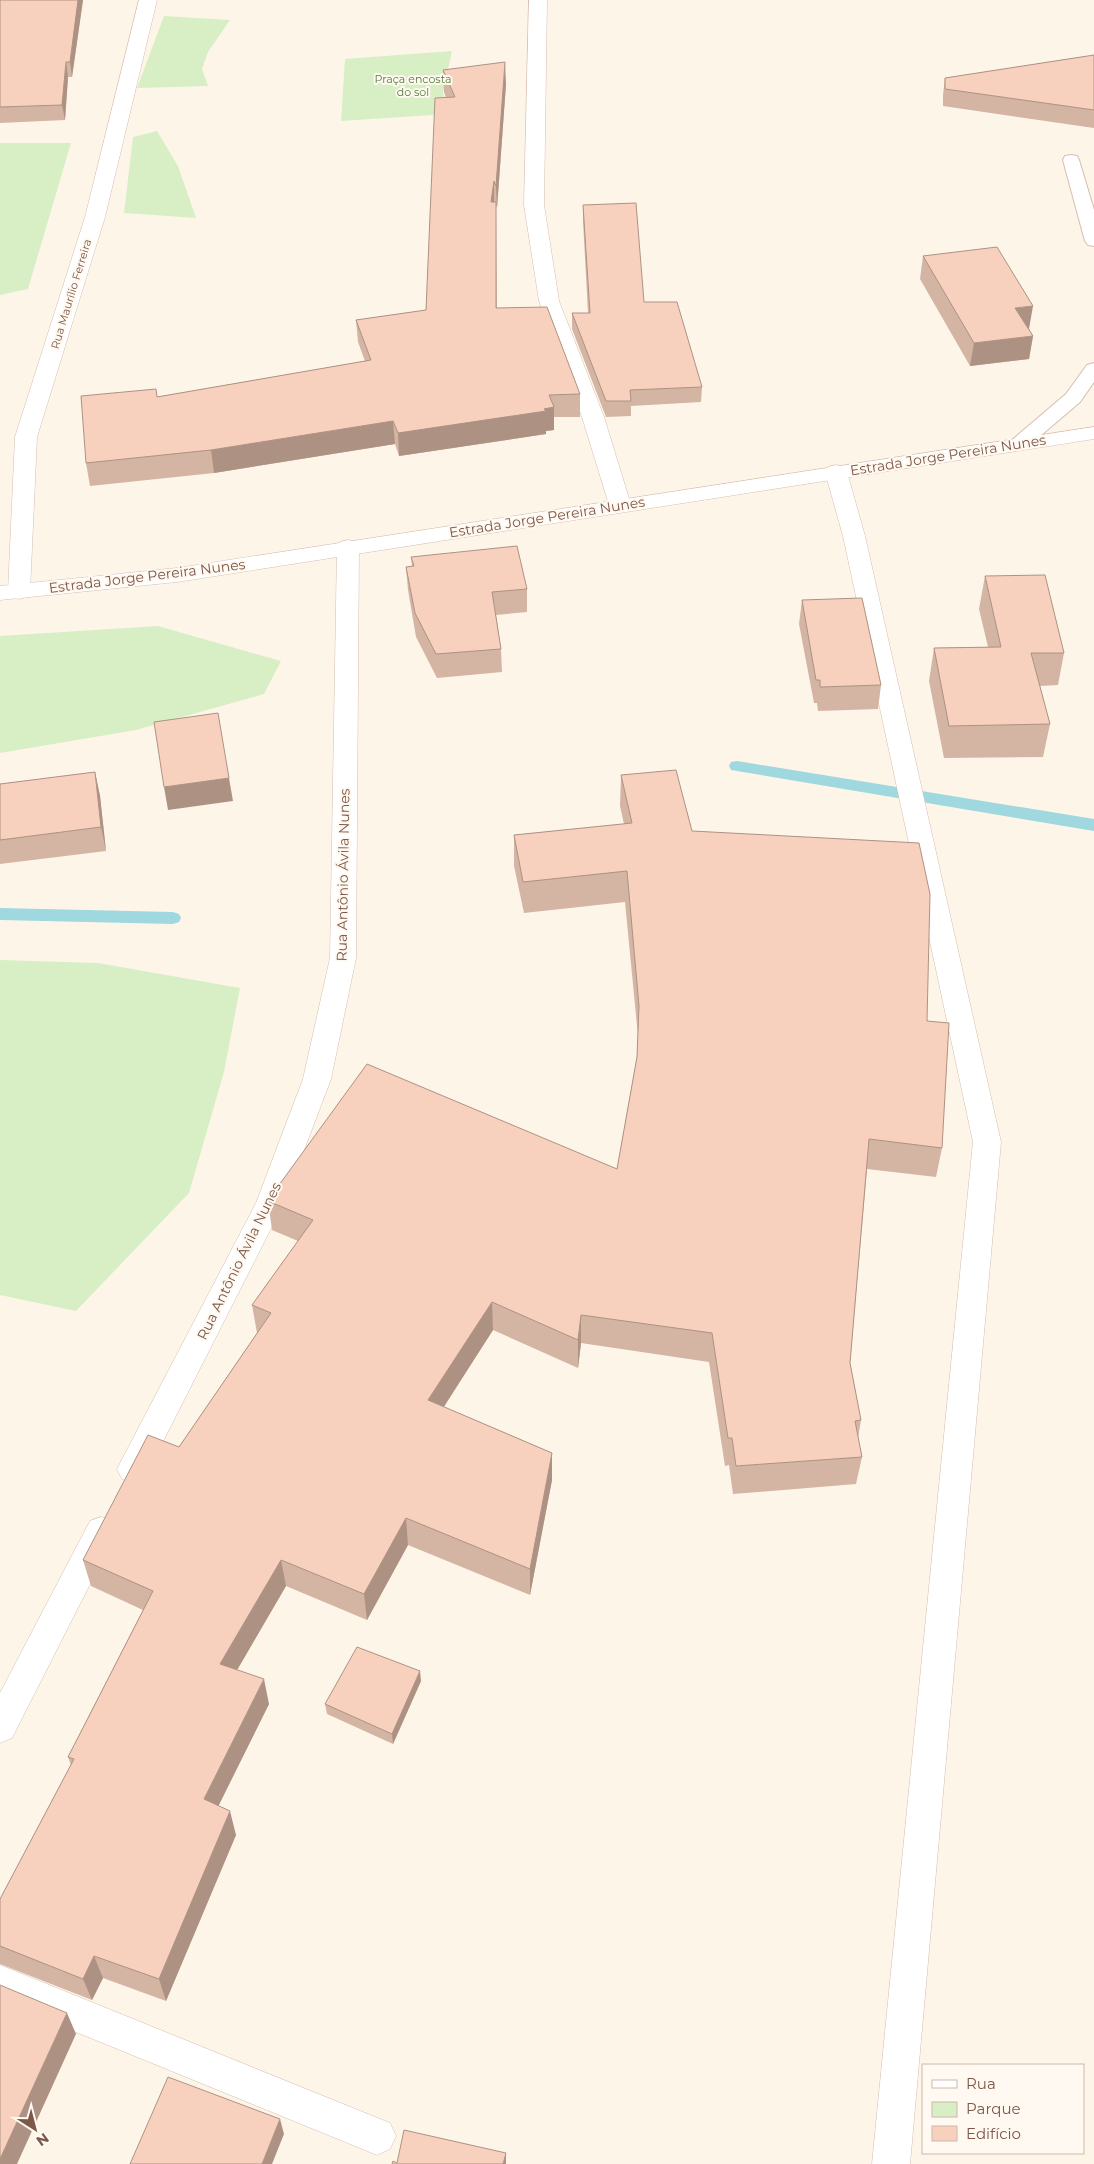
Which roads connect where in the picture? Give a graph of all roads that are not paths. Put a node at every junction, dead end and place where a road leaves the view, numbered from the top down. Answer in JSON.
{"nodes":[{"id":1,"x":148,"y":0,"type":"edge"},
{"id":2,"x":538,"y":0,"type":"edge"},
{"id":3,"x":1071,"y":160,"type":"dead end"},
{"id":4,"x":1094,"y":240,"type":"edge"},
{"id":5,"x":1094,"y":369,"type":"edge"},
{"id":6,"x":1094,"y":433,"type":"edge"},
{"id":7,"x":1019,"y":444,"type":"junction"},
{"id":8,"x":836,"y":472,"type":"junction"},
{"id":9,"x":620,"y":505,"type":"junction"},
{"id":10,"x":348,"y":547,"type":"junction"},
{"id":11,"x":9,"y":592,"type":"edge"},
{"id":12,"x":0,"y":1727,"type":"edge"},
{"id":13,"x":0,"y":1982,"type":"edge"},
{"id":14,"x":377,"y":2136,"type":"dead end"},
{"id":15,"x":891,"y":2164,"type":"edge"}],
"edges":[{"from":1,"to":11,"type":"street","name":"Rua Maurílio Ferreira"},
{"from":2,"to":9,"type":"street"},
{"from":3,"to":4,"type":"lane"},
{"from":5,"to":7,"type":"lane"},
{"from":6,"to":7,"type":"street","name":"Estrada Jorge Pereira Nunes"},
{"from":7,"to":8,"type":"street","name":"Estrada Jorge Pereira Nunes"},
{"from":8,"to":9,"type":"street","name":"Estrada Jorge Pereira Nunes"},
{"from":8,"to":15,"type":"street"},
{"from":9,"to":10,"type":"street","name":"Estrada Jorge Pereira Nunes"},
{"from":10,"to":11,"type":"street","name":"Estrada Jorge Pereira Nunes"},
{"from":10,"to":12,"type":"street","name":"Rua Antônio Ávila Nunes"},
{"from":13,"to":14,"type":"street"}]}
